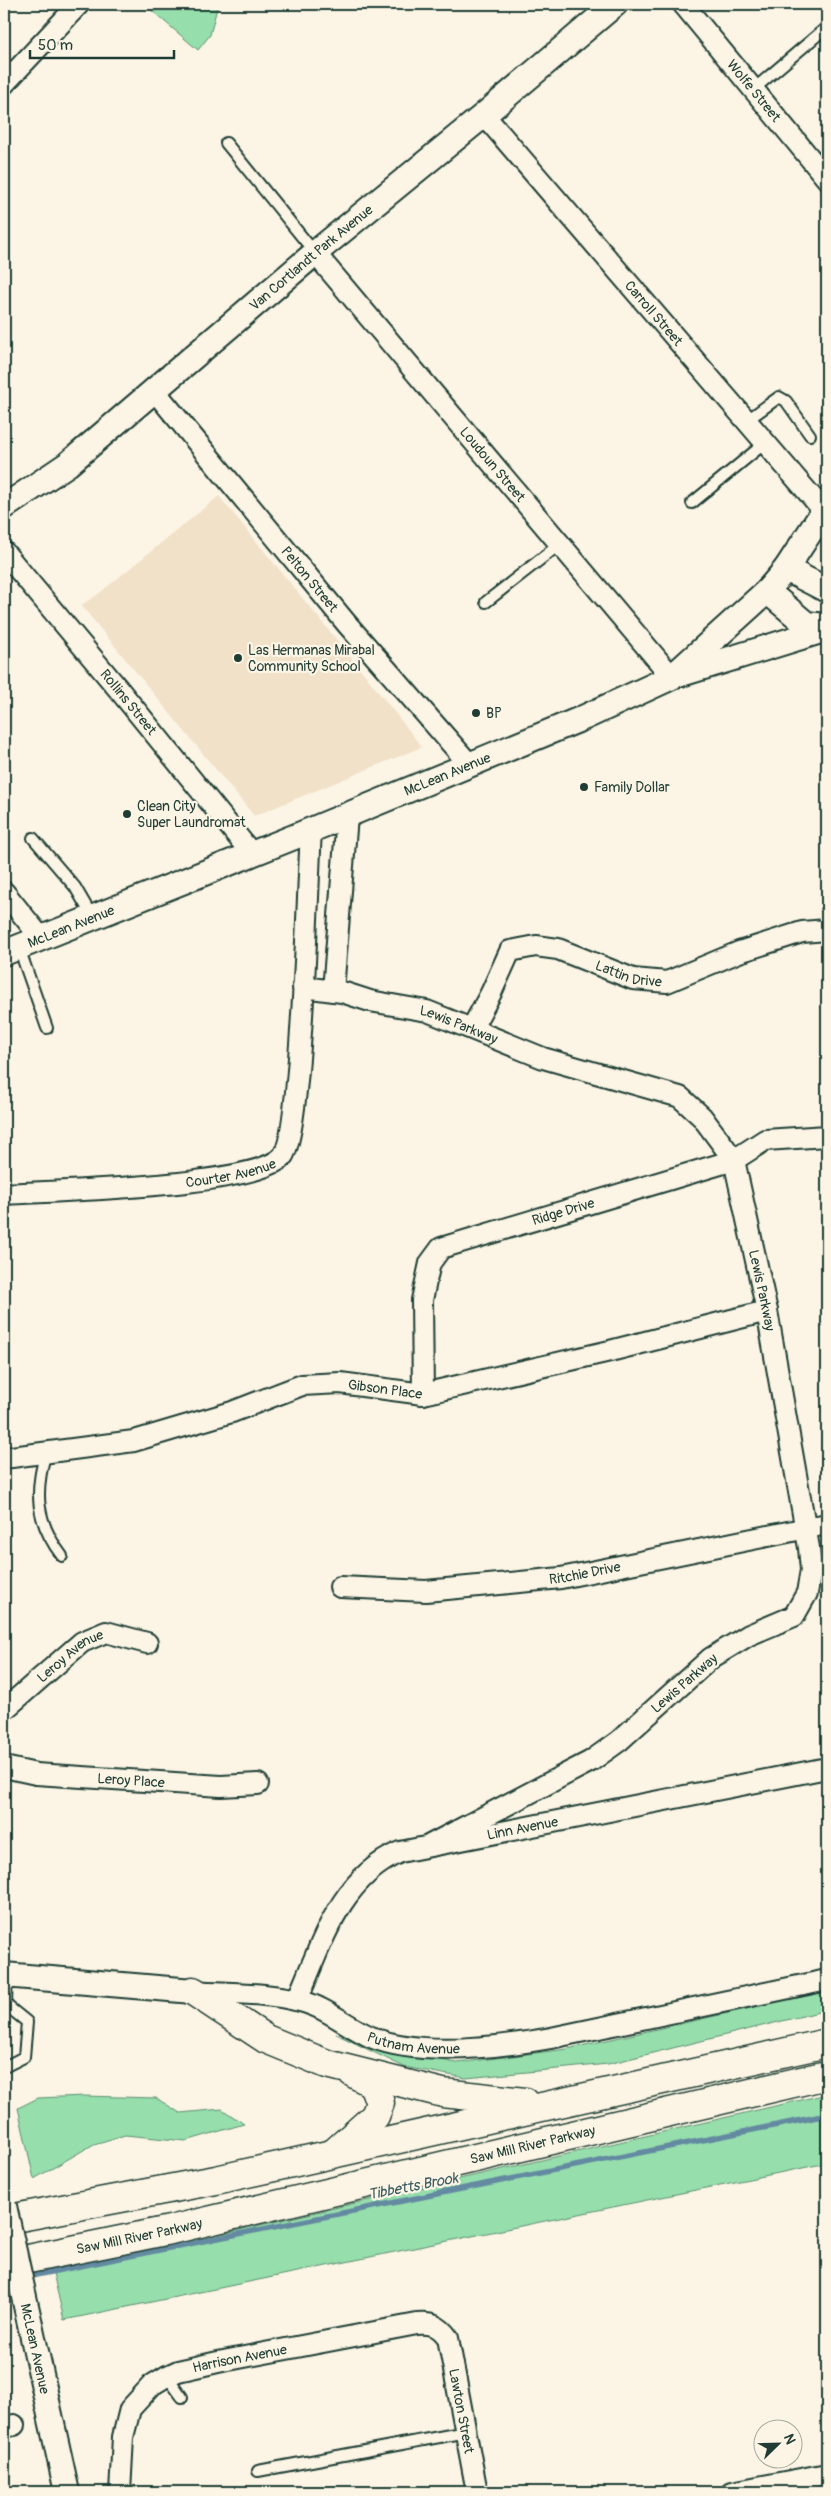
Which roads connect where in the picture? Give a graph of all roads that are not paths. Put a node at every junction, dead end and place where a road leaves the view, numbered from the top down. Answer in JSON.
{"nodes":[{"id":1,"x":79,"y":4,"type":"edge"},
{"id":2,"x":615,"y":4,"type":"edge"},
{"id":3,"x":683,"y":4,"type":"edge"},
{"id":4,"x":827,"y":27,"type":"edge"},
{"id":5,"x":4,"y":84,"type":"edge"},
{"id":6,"x":754,"y":89,"type":"junction"},
{"id":7,"x":484,"y":115,"type":"junction"},
{"id":8,"x":226,"y":143,"type":"dead end"},
{"id":9,"x":827,"y":178,"type":"edge"},
{"id":10,"x":315,"y":253,"type":"junction"},
{"id":11,"x":154,"y":390,"type":"junction"},
{"id":12,"x":746,"y":421,"type":"junction"},
{"id":13,"x":810,"y":435,"type":"dead end"},
{"id":14,"x":765,"y":442,"type":"junction"},
{"id":15,"x":692,"y":503,"type":"dead end"},
{"id":16,"x":4,"y":507,"type":"edge"},
{"id":17,"x":826,"y":508,"type":"edge"},
{"id":18,"x":560,"y":544,"type":"junction"},
{"id":19,"x":4,"y":552,"type":"edge"},
{"id":20,"x":786,"y":569,"type":"junction"},
{"id":21,"x":827,"y":590,"type":"edge"},
{"id":22,"x":767,"y":591,"type":"junction"},
{"id":23,"x":486,"y":602,"type":"dead end"},
{"id":24,"x":827,"y":628,"type":"edge"},
{"id":25,"x":672,"y":677,"type":"junction"},
{"id":26,"x":470,"y":765,"type":"junction"},
{"id":27,"x":346,"y":816,"type":"junction"},
{"id":28,"x":312,"y":830,"type":"junction"},
{"id":29,"x":33,"y":838,"type":"dead end"},
{"id":30,"x":252,"y":854,"type":"junction"},
{"id":31,"x":4,"y":892,"type":"edge"},
{"id":32,"x":93,"y":918,"type":"junction"},
{"id":33,"x":827,"y":930,"type":"edge"},
{"id":34,"x":42,"y":939,"type":"junction"},
{"id":35,"x":11,"y":950,"type":"edge"},
{"id":36,"x":303,"y":987,"type":"junction"},
{"id":37,"x":333,"y":991,"type":"junction"},
{"id":38,"x":47,"y":1028,"type":"dead end"},
{"id":39,"x":472,"y":1028,"type":"junction"},
{"id":40,"x":827,"y":1136,"type":"edge"},
{"id":41,"x":734,"y":1160,"type":"junction"},
{"id":42,"x":4,"y":1194,"type":"edge"},
{"id":43,"x":767,"y":1311,"type":"junction"},
{"id":44,"x":423,"y":1394,"type":"junction"},
{"id":45,"x":46,"y":1452,"type":"junction"},
{"id":46,"x":4,"y":1458,"type":"edge"},
{"id":47,"x":827,"y":1524,"type":"edge"},
{"id":48,"x":806,"y":1527,"type":"junction"},
{"id":49,"x":62,"y":1556,"type":"dead end"},
{"id":50,"x":340,"y":1587,"type":"dead end"},
{"id":51,"x":148,"y":1643,"type":"dead end"},
{"id":52,"x":4,"y":1710,"type":"edge"},
{"id":53,"x":4,"y":1768,"type":"edge"},
{"id":54,"x":827,"y":1768,"type":"edge"},
{"id":55,"x":258,"y":1784,"type":"dead end"},
{"id":56,"x":430,"y":1845,"type":"junction"},
{"id":57,"x":5,"y":1975,"type":"edge"},
{"id":58,"x":827,"y":1980,"type":"edge"},
{"id":59,"x":192,"y":1991,"type":"junction"},
{"id":60,"x":297,"y":2000,"type":"junction"},
{"id":61,"x":5,"y":2005,"type":"edge"},
{"id":62,"x":827,"y":2043,"type":"edge"},
{"id":63,"x":5,"y":2063,"type":"edge"},
{"id":64,"x":345,"y":2069,"type":"junction"},
{"id":65,"x":827,"y":2075,"type":"edge"},
{"id":66,"x":557,"y":2104,"type":"junction"},
{"id":67,"x":333,"y":2154,"type":"junction"},
{"id":68,"x":4,"y":2206,"type":"edge"},
{"id":69,"x":4,"y":2220,"type":"edge"},
{"id":70,"x":4,"y":2264,"type":"edge"},
{"id":71,"x":443,"y":2331,"type":"joint"},
{"id":72,"x":167,"y":2376,"type":"junction"},
{"id":73,"x":182,"y":2397,"type":"dead end"},
{"id":74,"x":466,"y":2432,"type":"junction"},
{"id":75,"x":258,"y":2471,"type":"dead end"},
{"id":76,"x":827,"y":2474,"type":"edge"},
{"id":77,"x":67,"y":2492,"type":"edge"},
{"id":78,"x":120,"y":2492,"type":"edge"},
{"id":79,"x":477,"y":2492,"type":"edge"},
{"id":80,"x":732,"y":2492,"type":"edge"}],
"edges":[{"from":1,"to":5,"type":"street"},
{"from":2,"to":7,"type":"street","name":"Van Cortlandt Park Avenue"},
{"from":3,"to":6,"type":"street","name":"Wolfe Street"},
{"from":4,"to":6,"type":"lane"},
{"from":6,"to":9,"type":"street","name":"Wolfe Street"},
{"from":7,"to":10,"type":"street","name":"Van Cortlandt Park Avenue"},
{"from":7,"to":12,"type":"street","name":"Carroll Street"},
{"from":8,"to":10,"type":"lane"},
{"from":10,"to":11,"type":"street","name":"Van Cortlandt Park Avenue"},
{"from":10,"to":18,"type":"street","name":"Loudoun Street"},
{"from":11,"to":16,"type":"street","name":"Van Cortlandt Park Avenue"},
{"from":11,"to":26,"type":"street","name":"Pelton Street"},
{"from":12,"to":13,"type":"lane"},
{"from":12,"to":14,"type":"street","name":"Carroll Street"},
{"from":14,"to":15,"type":"lane"},
{"from":14,"to":17,"type":"street","name":"Carroll Street"},
{"from":17,"to":20,"type":"street","name":"McLean Avenue"},
{"from":18,"to":23,"type":"lane"},
{"from":18,"to":25,"type":"street","name":"Loudoun Street"},
{"from":19,"to":30,"type":"street","name":"Rollins Street"},
{"from":20,"to":21,"type":"street"},
{"from":20,"to":22,"type":"street","name":"McLean Avenue"},
{"from":22,"to":24,"type":"street"},
{"from":22,"to":25,"type":"street","name":"McLean Avenue"},
{"from":24,"to":25,"type":"street"},
{"from":25,"to":26,"type":"street","name":"McLean Avenue"},
{"from":26,"to":27,"type":"street","name":"McLean Avenue"},
{"from":27,"to":28,"type":"street","name":"McLean Avenue"},
{"from":27,"to":37,"type":"street"},
{"from":28,"to":30,"type":"street","name":"McLean Avenue"},
{"from":28,"to":36,"type":"street"},
{"from":29,"to":32,"type":"lane"},
{"from":30,"to":32,"type":"street","name":"McLean Avenue"},
{"from":31,"to":34,"type":"street"},
{"from":32,"to":34,"type":"street","name":"McLean Avenue"},
{"from":33,"to":39,"type":"street","name":"Lattin Drive"},
{"from":34,"to":35,"type":"street","name":"McLean Avenue"},
{"from":35,"to":38,"type":"lane"},
{"from":36,"to":37,"type":"street","name":"Lewis Parkway"},
{"from":36,"to":42,"type":"street","name":"Courter Avenue"},
{"from":37,"to":39,"type":"street","name":"Lewis Parkway"},
{"from":39,"to":41,"type":"street","name":"Lewis Parkway"},
{"from":40,"to":41,"type":"street","name":"Ridge Drive"},
{"from":41,"to":43,"type":"street","name":"Lewis Parkway"},
{"from":41,"to":44,"type":"street","name":"Ridge Drive"},
{"from":43,"to":44,"type":"street","name":"Gibson Place"},
{"from":43,"to":48,"type":"street","name":"Lewis Parkway"},
{"from":44,"to":45,"type":"street","name":"Gibson Place"},
{"from":45,"to":46,"type":"street","name":"Gibson Place"},
{"from":45,"to":49,"type":"lane"},
{"from":47,"to":48,"type":"street","name":"Ritchie Drive"},
{"from":48,"to":50,"type":"street","name":"Ritchie Drive"},
{"from":48,"to":56,"type":"street","name":"Lewis Parkway"},
{"from":51,"to":52,"type":"street","name":"Leroy Avenue"},
{"from":53,"to":55,"type":"street","name":"Leroy Place"},
{"from":54,"to":56,"type":"street","name":"Linn Avenue"},
{"from":56,"to":60,"type":"street","name":"Linn Avenue"},
{"from":57,"to":59,"type":"street","name":"Putnam Avenue"},
{"from":57,"to":61,"type":"lane"},
{"from":58,"to":60,"type":"street","name":"Putnam Avenue"},
{"from":59,"to":60,"type":"street","name":"Putnam Avenue"},
{"from":59,"to":64,"type":"highway"},
{"from":61,"to":63,"type":"lane"},
{"from":62,"to":66,"type":"highway"},
{"from":64,"to":66,"type":"highway"},
{"from":64,"to":67,"type":"highway"},
{"from":65,"to":70,"type":"highway","name":"Saw Mill River Parkway"},
{"from":66,"to":67,"type":"highway"},
{"from":67,"to":69,"type":"highway"},
{"from":68,"to":77,"type":"street","name":"McLean Avenue","bridge":true},
{"from":71,"to":72,"type":"street","name":"Harrison Avenue"},
{"from":71,"to":74,"type":"street","name":"Lawton Street"},
{"from":72,"to":73,"type":"lane"},
{"from":72,"to":78,"type":"street","name":"Harrison Avenue"},
{"from":74,"to":75,"type":"lane"},
{"from":74,"to":79,"type":"street","name":"Lawton Street"},
{"from":76,"to":80,"type":"street"}]}
